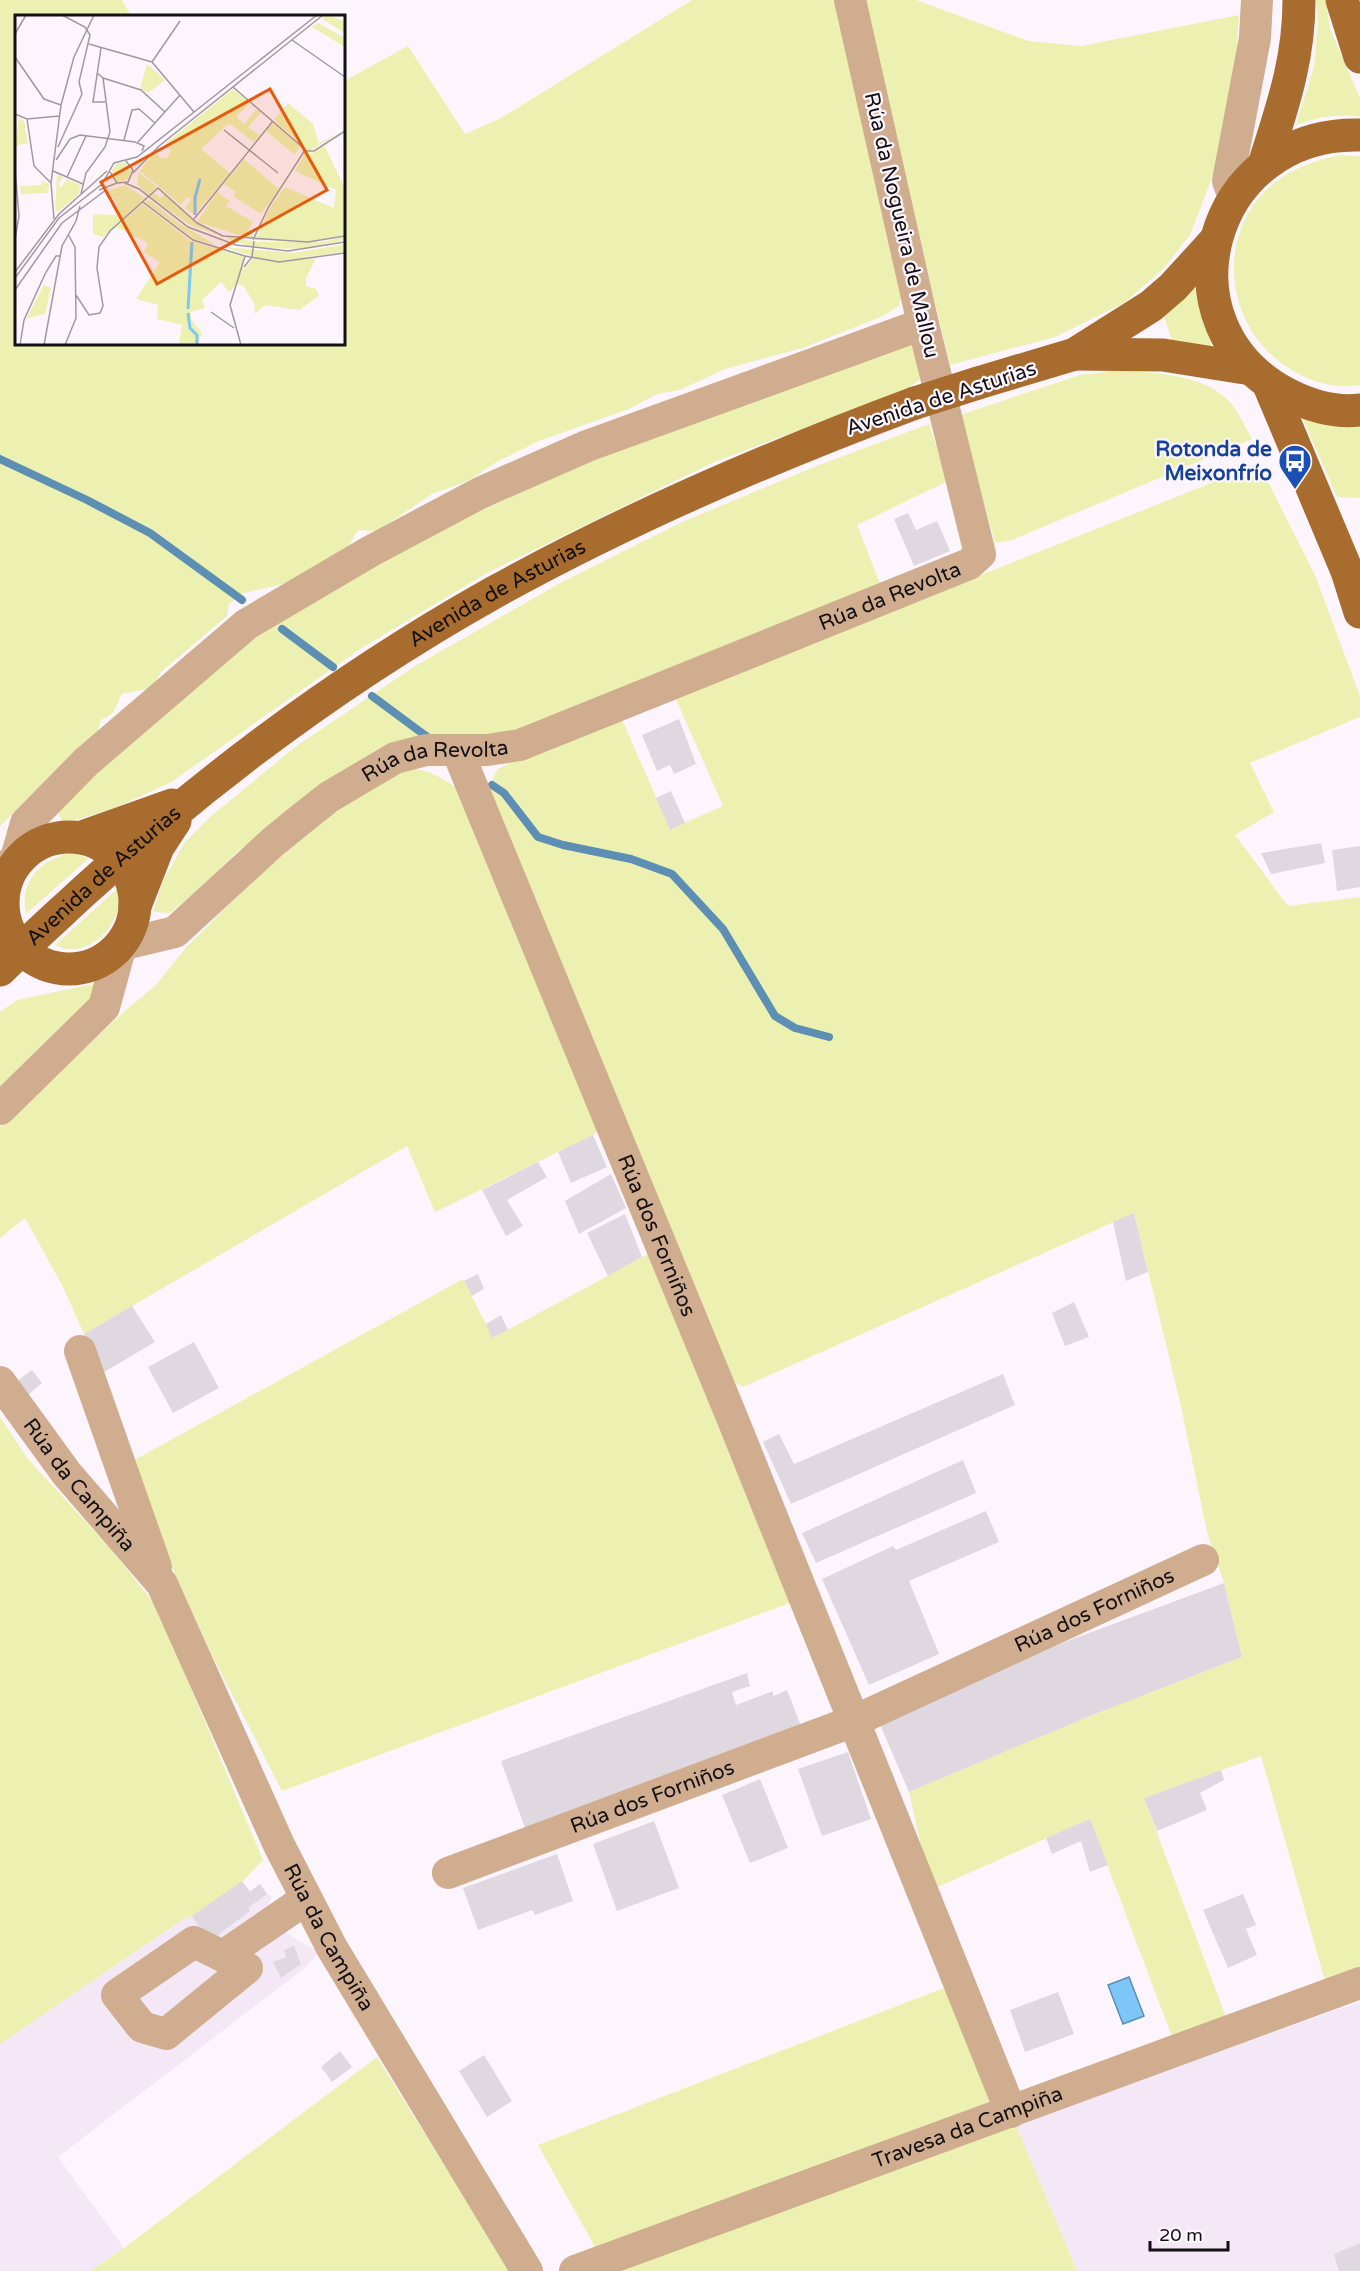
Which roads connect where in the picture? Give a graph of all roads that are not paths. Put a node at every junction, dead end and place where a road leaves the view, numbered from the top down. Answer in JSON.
{"nodes":[{"id":1,"x":850,"y":0,"type":"edge"},
{"id":2,"x":1257,"y":0,"type":"edge"},
{"id":3,"x":1299,"y":0,"type":"edge"},
{"id":4,"x":1342,"y":0,"type":"edge"},
{"id":5,"x":1360,"y":57,"type":"edge"},
{"id":6,"x":1360,"y":135,"type":"edge"},
{"id":7,"x":1264,"y":165,"type":"junction"},
{"id":8,"x":1234,"y":198,"type":"junction"},
{"id":9,"x":1215,"y":241,"type":"junction"},
{"id":10,"x":923,"y":324,"type":"junction"},
{"id":11,"x":1075,"y":354,"type":"junction"},
{"id":12,"x":1260,"y":377,"type":"junction"},
{"id":13,"x":1360,"y":410,"type":"edge"},
{"id":14,"x":980,"y":554,"type":"joint"},
{"id":15,"x":1360,"y":612,"type":"edge"},
{"id":16,"x":457,"y":750,"type":"junction"},
{"id":17,"x":190,"y":798,"type":"junction"},
{"id":18,"x":82,"y":837,"type":"junction"},
{"id":19,"x":119,"y":859,"type":"junction"},
{"id":20,"x":8,"y":865,"type":"edge"},
{"id":21,"x":135,"y":906,"type":"junction"},
{"id":22,"x":1,"y":912,"type":"edge"},
{"id":23,"x":121,"y":945,"type":"junction"},
{"id":24,"x":10,"y":960,"type":"edge"},
{"id":25,"x":48,"y":966,"type":"junction"},
{"id":26,"x":0,"y":988,"type":"edge"},
{"id":27,"x":0,"y":1109,"type":"edge"},
{"id":28,"x":80,"y":1351,"type":"dead end"},
{"id":29,"x":0,"y":1382,"type":"edge"},
{"id":30,"x":1203,"y":1560,"type":"dead end"},
{"id":31,"x":162,"y":1584,"type":"junction"},
{"id":32,"x":854,"y":1721,"type":"junction"},
{"id":33,"x":448,"y":1873,"type":"dead end"},
{"id":34,"x":306,"y":1899,"type":"junction"},
{"id":35,"x":223,"y":1956,"type":"dead end"},
{"id":36,"x":1360,"y":1983,"type":"edge"},
{"id":37,"x":1011,"y":2112,"type":"junction"},
{"id":38,"x":527,"y":2271,"type":"edge"},
{"id":39,"x":575,"y":2271,"type":"edge"}],
"edges":[{"from":1,"to":10,"type":"street","name":"Rúa da Nogueira de Mallou"},
{"from":2,"to":8,"type":"street"},
{"from":3,"to":7,"type":"main road"},
{"from":4,"to":5,"type":"main road"},
{"from":6,"to":7,"type":"main road"},
{"from":7,"to":8,"type":"main road"},
{"from":8,"to":9,"type":"main road"},
{"from":9,"to":11,"type":"main road","name":"Avenida de Asturias"},
{"from":9,"to":12,"type":"main road"},
{"from":10,"to":14,"type":"street","name":"Rúa da Nogueira de Mallou"},
{"from":10,"to":20,"type":"street"},
{"from":11,"to":12,"type":"main road","name":"Avenida de Asturias"},
{"from":11,"to":17,"type":"main road","name":"Avenida de Asturias","bridge":true},
{"from":12,"to":13,"type":"main road"},
{"from":12,"to":15,"type":"main road"},
{"from":14,"to":16,"type":"street","name":"Rúa da Revolta"},
{"from":16,"to":23,"type":"street","name":"Rúa da Revolta"},
{"from":16,"to":32,"type":"street","name":"Rúa dos Forniños"},
{"from":17,"to":18,"type":"main road"},
{"from":17,"to":19,"type":"main road","name":"Avenida de Asturias"},
{"from":17,"to":21,"type":"main road"},
{"from":18,"to":19,"type":"main road"},
{"from":18,"to":20,"type":"main road"},
{"from":19,"to":21,"type":"main road"},
{"from":19,"to":24,"type":"main road","name":"Avenida de Asturias"},
{"from":20,"to":22,"type":"main road"},
{"from":21,"to":23,"type":"main road"},
{"from":22,"to":24,"type":"main road"},
{"from":23,"to":25,"type":"main road"},
{"from":23,"to":27,"type":"street"},
{"from":24,"to":25,"type":"main road"},
{"from":25,"to":26,"type":"main road"},
{"from":28,"to":31,"type":"street","name":"Rúa da Campiña"},
{"from":29,"to":31,"type":"street","name":"Rúa da Campiña"},
{"from":30,"to":32,"type":"street","name":"Rúa dos Forniños"},
{"from":31,"to":34,"type":"street","name":"Rúa da Campiña"},
{"from":32,"to":33,"type":"street","name":"Rúa dos Forniños"},
{"from":32,"to":37,"type":"street","name":"Rúa dos Forniños"},
{"from":34,"to":35,"type":"street"},
{"from":34,"to":38,"type":"street","name":"Rúa da Campiña"},
{"from":36,"to":37,"type":"street","name":"Travesa da Campiña"},
{"from":37,"to":39,"type":"street","name":"Travesa da Campiña"}]}
